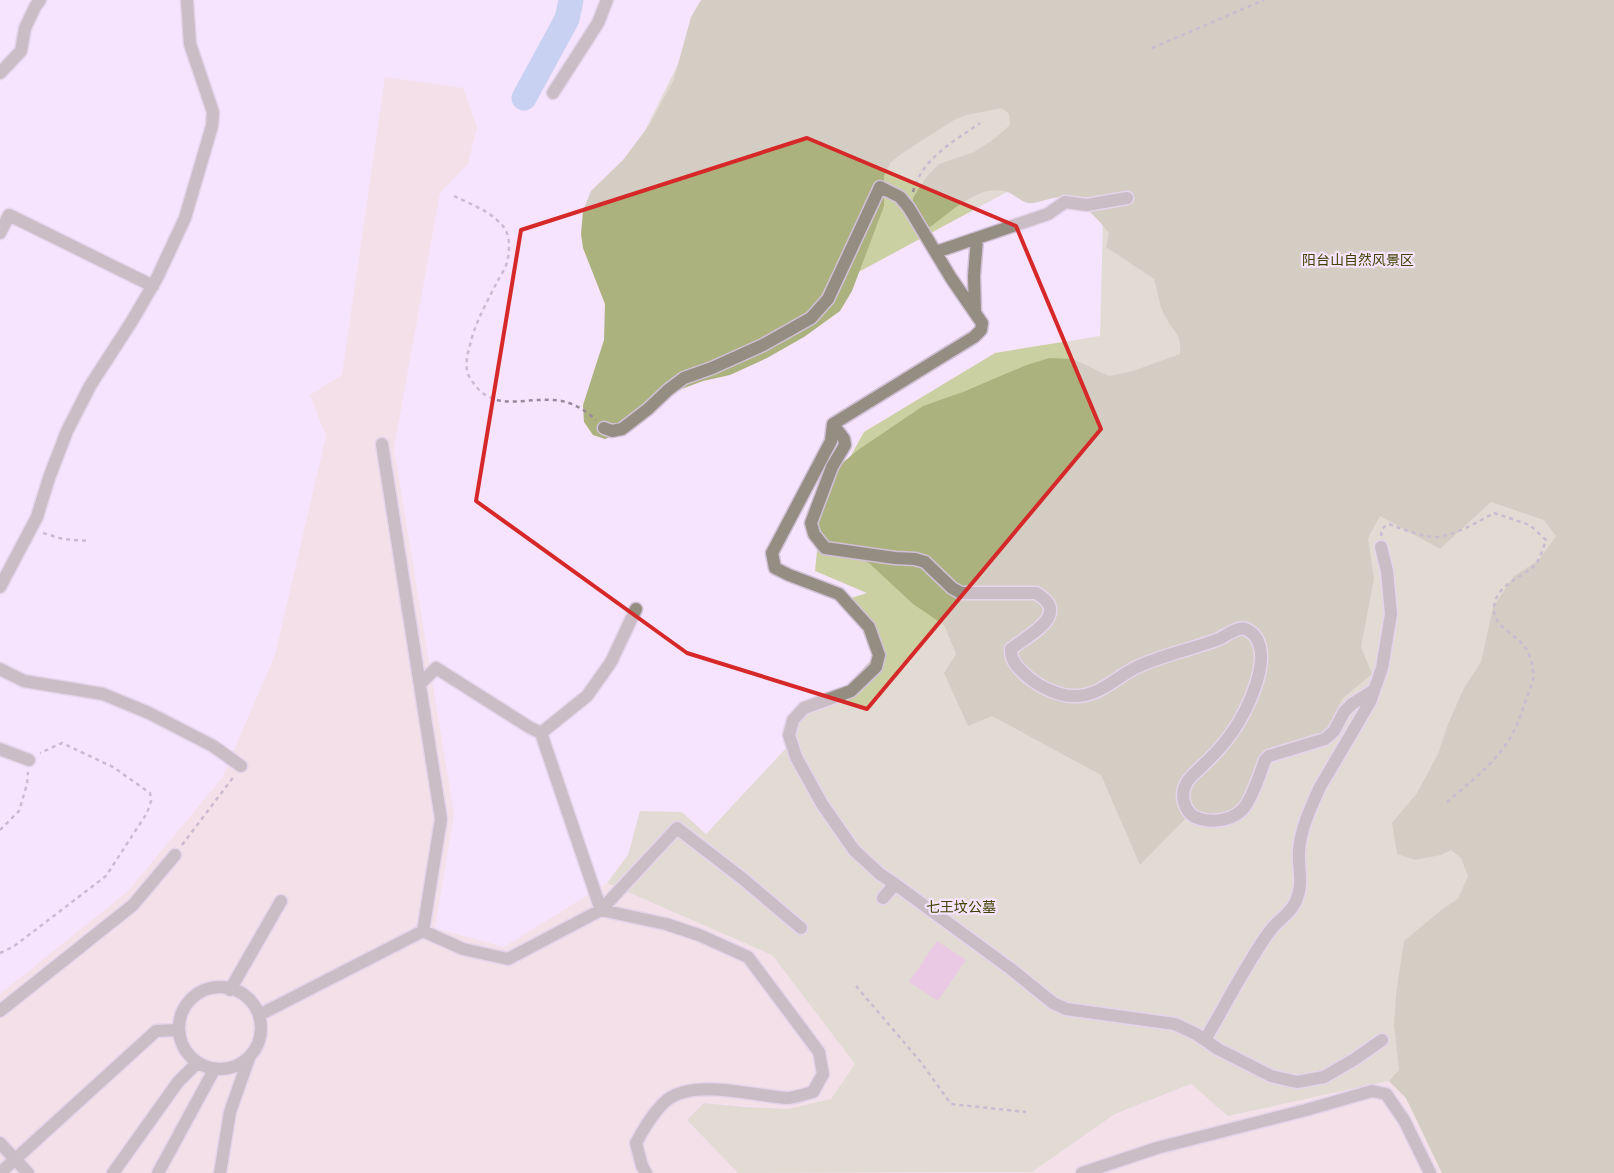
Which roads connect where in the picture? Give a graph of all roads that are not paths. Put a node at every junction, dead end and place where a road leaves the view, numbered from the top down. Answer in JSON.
{"nodes":[{"id":1,"x":40,"y":0,"type":"edge"},
{"id":2,"x":187,"y":0,"type":"edge"},
{"id":3,"x":607,"y":0,"type":"edge"},
{"id":4,"x":0,"y":73,"type":"edge"},
{"id":5,"x":553,"y":93,"type":"dead end"},
{"id":6,"x":1127,"y":198,"type":"dead end"},
{"id":7,"x":5,"y":213,"type":"edge"},
{"id":8,"x":0,"y":234,"type":"edge"},
{"id":9,"x":977,"y":238,"type":"junction"},
{"id":10,"x":936,"y":252,"type":"junction"},
{"id":11,"x":152,"y":286,"type":"junction"},
{"id":12,"x":975,"y":313,"type":"junction"},
{"id":13,"x":833,"y":424,"type":"junction"},
{"id":14,"x":604,"y":428,"type":"road end"},
{"id":15,"x":382,"y":444,"type":"dead end"},
{"id":16,"x":1380,"y":547,"type":"road end"},
{"id":17,"x":0,"y":587,"type":"edge"},
{"id":18,"x":636,"y":608,"type":"dead end"},
{"id":19,"x":0,"y":669,"type":"edge"},
{"id":20,"x":420,"y":684,"type":"junction"},
{"id":21,"x":1374,"y":690,"type":"junction"},
{"id":22,"x":541,"y":733,"type":"junction"},
{"id":23,"x":0,"y":749,"type":"edge"},
{"id":24,"x":29,"y":760,"type":"road end"},
{"id":25,"x":241,"y":766,"type":"road end"},
{"id":26,"x":175,"y":855,"type":"road end"},
{"id":27,"x":895,"y":884,"type":"junction"},
{"id":28,"x":883,"y":898,"type":"dead end"},
{"id":29,"x":281,"y":901,"type":"dead end"},
{"id":30,"x":602,"y":910,"type":"junction"},
{"id":31,"x":801,"y":928,"type":"dead end"},
{"id":32,"x":423,"y":931,"type":"junction"},
{"id":33,"x":230,"y":990,"type":"junction"},
{"id":34,"x":0,"y":1011,"type":"edge"},
{"id":35,"x":259,"y":1015,"type":"junction"},
{"id":36,"x":178,"y":1030,"type":"junction"},
{"id":37,"x":1205,"y":1040,"type":"junction"},
{"id":38,"x":1382,"y":1040,"type":"dead end"},
{"id":39,"x":249,"y":1058,"type":"junction"},
{"id":40,"x":197,"y":1063,"type":"junction"},
{"id":41,"x":214,"y":1070,"type":"junction"},
{"id":42,"x":0,"y":1143,"type":"edge"},
{"id":43,"x":15,"y":1159,"type":"junction"},
{"id":44,"x":0,"y":1173,"type":"edge"},
{"id":45,"x":28,"y":1173,"type":"edge"},
{"id":46,"x":113,"y":1173,"type":"edge"},
{"id":47,"x":158,"y":1173,"type":"edge"},
{"id":48,"x":220,"y":1173,"type":"edge"},
{"id":49,"x":646,"y":1173,"type":"edge"},
{"id":50,"x":1082,"y":1173,"type":"edge"},
{"id":51,"x":1430,"y":1173,"type":"edge"}],
"edges":[{"from":1,"to":4,"type":"street"},
{"from":2,"to":11,"type":"street"},
{"from":3,"to":5,"type":"street"},
{"from":6,"to":9,"type":"street"},
{"from":7,"to":8,"type":"street"},
{"from":7,"to":11,"type":"street"},
{"from":9,"to":10,"type":"street"},
{"from":9,"to":12,"type":"street"},
{"from":10,"to":12,"type":"street"},
{"from":10,"to":14,"type":"street"},
{"from":11,"to":17,"type":"street"},
{"from":12,"to":13,"type":"street"},
{"from":13,"to":21,"type":"street"},
{"from":13,"to":27,"type":"street"},
{"from":15,"to":20,"type":"street"},
{"from":16,"to":21,"type":"street"},
{"from":18,"to":22,"type":"street"},
{"from":19,"to":25,"type":"street"},
{"from":20,"to":22,"type":"street"},
{"from":20,"to":32,"type":"street"},
{"from":21,"to":37,"type":"street"},
{"from":22,"to":30,"type":"street"},
{"from":23,"to":24,"type":"street"},
{"from":26,"to":34,"type":"street"},
{"from":27,"to":28,"type":"street"},
{"from":27,"to":37,"type":"street"},
{"from":29,"to":33,"type":"street"},
{"from":30,"to":31,"type":"street"},
{"from":30,"to":32,"type":"street"},
{"from":30,"to":49,"type":"street"},
{"from":32,"to":35,"type":"street"},
{"from":33,"to":35,"type":"street"},
{"from":33,"to":36,"type":"street"},
{"from":35,"to":39,"type":"street"},
{"from":36,"to":40,"type":"street"},
{"from":36,"to":43,"type":"street"},
{"from":37,"to":38,"type":"street"},
{"from":39,"to":41,"type":"street"},
{"from":39,"to":48,"type":"street"},
{"from":40,"to":41,"type":"street"},
{"from":40,"to":46,"type":"street"},
{"from":41,"to":47,"type":"street"},
{"from":42,"to":43,"type":"street"},
{"from":43,"to":44,"type":"street"},
{"from":43,"to":45,"type":"street"},
{"from":50,"to":51,"type":"street"}]}
